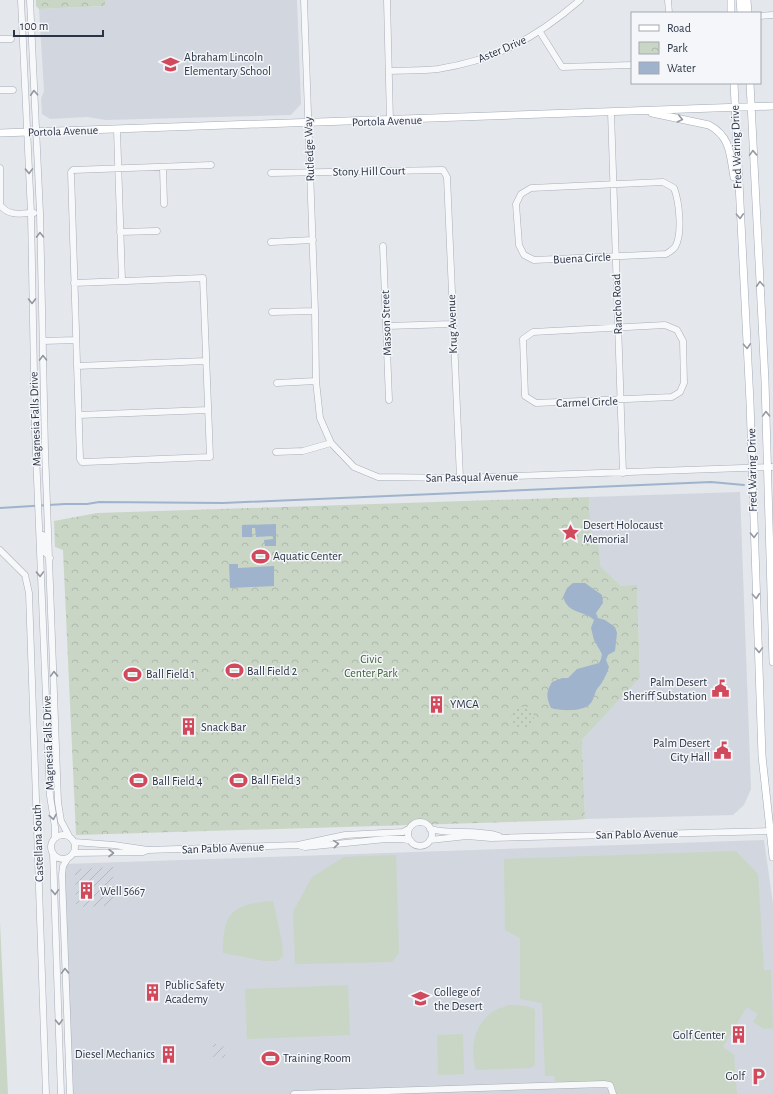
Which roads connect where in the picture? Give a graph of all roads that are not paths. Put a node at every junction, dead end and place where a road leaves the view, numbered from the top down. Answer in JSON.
{"nodes":[{"id":1,"x":21,"y":0,"type":"edge"},
{"id":2,"x":30,"y":0,"type":"edge"},
{"id":3,"x":304,"y":0,"type":"edge"},
{"id":4,"x":387,"y":0,"type":"edge"},
{"id":5,"x":580,"y":0,"type":"edge"},
{"id":6,"x":668,"y":0,"type":"edge"},
{"id":7,"x":731,"y":0,"type":"edge"},
{"id":8,"x":740,"y":0,"type":"edge"},
{"id":9,"x":747,"y":0,"type":"edge"},
{"id":10,"x":669,"y":12,"type":"edge"},
{"id":11,"x":732,"y":12,"type":"edge"},
{"id":12,"x":741,"y":12,"type":"edge"},
{"id":13,"x":748,"y":12,"type":"edge"},
{"id":14,"x":773,"y":15,"type":"edge"},
{"id":15,"x":761,"y":16,"type":"edge"},
{"id":16,"x":540,"y":32,"type":"junction"},
{"id":17,"x":11,"y":38,"type":"dead end"},
{"id":18,"x":0,"y":39,"type":"edge"},
{"id":19,"x":631,"y":64,"type":"edge"},
{"id":20,"x":389,"y":71,"type":"junction"},
{"id":21,"x":734,"y":84,"type":"edge"},
{"id":22,"x":750,"y":84,"type":"edge"},
{"id":23,"x":0,"y":90,"type":"edge"},
{"id":24,"x":13,"y":90,"type":"dead end"},
{"id":25,"x":752,"y":106,"type":"junction"},
{"id":26,"x":773,"y":106,"type":"edge"},
{"id":27,"x":735,"y":107,"type":"junction"},
{"id":28,"x":642,"y":110,"type":"junction"},
{"id":29,"x":611,"y":112,"type":"junction"},
{"id":30,"x":390,"y":120,"type":"junction"},
{"id":31,"x":308,"y":123,"type":"junction"},
{"id":32,"x":117,"y":130,"type":"junction"},
{"id":33,"x":28,"y":132,"type":"junction"},
{"id":34,"x":36,"y":132,"type":"junction"},
{"id":35,"x":0,"y":133,"type":"edge"},
{"id":36,"x":211,"y":165,"type":"dead end"},
{"id":37,"x":162,"y":167,"type":"junction"},
{"id":38,"x":0,"y":168,"type":"edge"},
{"id":39,"x":118,"y":168,"type":"junction"},
{"id":40,"x":443,"y":170,"type":"joint"},
{"id":41,"x":271,"y":173,"type":"dead end"},
{"id":42,"x":310,"y":173,"type":"junction"},
{"id":43,"x":614,"y":184,"type":"junction"},
{"id":44,"x":739,"y":201,"type":"junction"},
{"id":45,"x":164,"y":204,"type":"dead end"},
{"id":46,"x":0,"y":206,"type":"edge"},
{"id":47,"x":31,"y":213,"type":"junction"},
{"id":48,"x":40,"y":213,"type":"junction"},
{"id":49,"x":120,"y":232,"type":"junction"},
{"id":50,"x":157,"y":232,"type":"dead end"},
{"id":51,"x":313,"y":240,"type":"junction"},
{"id":52,"x":271,"y":242,"type":"dead end"},
{"id":53,"x":383,"y":246,"type":"dead end"},
{"id":54,"x":616,"y":257,"type":"junction"},
{"id":55,"x":122,"y":281,"type":"junction"},
{"id":56,"x":74,"y":283,"type":"junction"},
{"id":57,"x":314,"y":297,"type":"joint"},
{"id":58,"x":315,"y":311,"type":"junction"},
{"id":59,"x":272,"y":312,"type":"dead end"},
{"id":60,"x":452,"y":324,"type":"junction"},
{"id":61,"x":387,"y":326,"type":"junction"},
{"id":62,"x":618,"y":328,"type":"junction"},
{"id":63,"x":76,"y":340,"type":"junction"},
{"id":64,"x":42,"y":341,"type":"junction"},
{"id":65,"x":206,"y":361,"type":"junction"},
{"id":66,"x":77,"y":366,"type":"junction"},
{"id":67,"x":316,"y":381,"type":"junction"},
{"id":68,"x":277,"y":383,"type":"dead end"},
{"id":69,"x":389,"y":400,"type":"dead end"},
{"id":70,"x":620,"y":401,"type":"junction"},
{"id":71,"x":208,"y":410,"type":"junction"},
{"id":72,"x":79,"y":415,"type":"junction"},
{"id":73,"x":331,"y":443,"type":"junction"},
{"id":74,"x":276,"y":452,"type":"dead end"},
{"id":75,"x":770,"y":467,"type":"edge"},
{"id":76,"x":752,"y":468,"type":"junction"},
{"id":77,"x":623,"y":473,"type":"junction"},
{"id":78,"x":460,"y":478,"type":"junction"},
{"id":79,"x":39,"y":521,"type":"junction"},
{"id":80,"x":0,"y":550,"type":"edge"},
{"id":81,"x":50,"y":558,"type":"junction"},
{"id":82,"x":773,"y":662,"type":"edge"},
{"id":83,"x":409,"y":829,"type":"junction"},
{"id":84,"x":430,"y":829,"type":"junction"},
{"id":85,"x":771,"y":831,"type":"edge"},
{"id":86,"x":69,"y":836,"type":"junction"},
{"id":87,"x":500,"y":836,"type":"junction"},
{"id":88,"x":55,"y":838,"type":"junction"},
{"id":89,"x":430,"y":840,"type":"junction"},
{"id":90,"x":411,"y":841,"type":"junction"},
{"id":91,"x":74,"y":842,"type":"junction"},
{"id":92,"x":298,"y":845,"type":"junction"},
{"id":93,"x":148,"y":850,"type":"junction"},
{"id":94,"x":53,"y":853,"type":"junction"},
{"id":95,"x":74,"y":853,"type":"junction"},
{"id":96,"x":773,"y":857,"type":"edge"},
{"id":97,"x":68,"y":858,"type":"junction"},
{"id":98,"x":46,"y":1094,"type":"edge"},
{"id":99,"x":61,"y":1094,"type":"edge"},
{"id":100,"x":70,"y":1094,"type":"edge"},
{"id":101,"x":294,"y":1094,"type":"edge"},
{"id":102,"x":612,"y":1094,"type":"edge"}],
"edges":[{"from":1,"to":33,"type":"street","name":"Magnesia Falls Drive"},
{"from":34,"to":2,"type":"street","name":"Magnesia Falls Drive","one_way":true},
{"from":3,"to":31,"type":"street","name":"Rutledge Way"},
{"from":4,"to":20,"type":"street"},
{"from":5,"to":16,"type":"street","name":"Aster Drive"},
{"from":6,"to":10,"type":"street"},
{"from":7,"to":11,"type":"main road"},
{"from":8,"to":12,"type":"main road"},
{"from":9,"to":13,"type":"main road"},
{"from":14,"to":15,"type":"street"},
{"from":16,"to":19,"type":"street"},
{"from":16,"to":20,"type":"street","name":"Aster Drive"},
{"from":17,"to":18,"type":"street"},
{"from":20,"to":30,"type":"street"},
{"from":21,"to":27,"type":"main road","name":"Fred Waring Drive"},
{"from":22,"to":25,"type":"main road","name":"Fred Waring Drive"},
{"from":23,"to":24,"type":"street"},
{"from":25,"to":26,"type":"main road","name":"Portola Avenue"},
{"from":25,"to":27,"type":"main road","name":"Portola Avenue"},
{"from":75,"to":25,"type":"main road","name":"Fred Waring Drive","one_way":true},
{"from":27,"to":28,"type":"main road","name":"Portola Avenue"},
{"from":27,"to":44,"type":"main road","name":"Fred Waring Drive"},
{"from":28,"to":29,"type":"main road","name":"Portola Avenue"},
{"from":28,"to":44,"type":"main road","one_way":true},
{"from":29,"to":30,"type":"main road","name":"Portola Avenue"},
{"from":29,"to":43,"type":"street","name":"Rancho Road"},
{"from":30,"to":31,"type":"main road","name":"Portola Avenue"},
{"from":31,"to":32,"type":"main road","name":"Portola Avenue"},
{"from":31,"to":42,"type":"street","name":"Rutledge Way"},
{"from":32,"to":34,"type":"main road","name":"Portola Avenue"},
{"from":32,"to":39,"type":"street"},
{"from":33,"to":34,"type":"main road","name":"Portola Avenue"},
{"from":33,"to":35,"type":"main road","name":"Portola Avenue"},
{"from":33,"to":47,"type":"street","name":"Magnesia Falls Drive","one_way":true},
{"from":34,"to":48,"type":"street","name":"Magnesia Falls Drive"},
{"from":36,"to":37,"type":"street"},
{"from":37,"to":39,"type":"street"},
{"from":37,"to":45,"type":"street"},
{"from":38,"to":46,"type":"street"},
{"from":39,"to":49,"type":"street"},
{"from":39,"to":56,"type":"street"},
{"from":40,"to":42,"type":"street","name":"Stony Hill Court"},
{"from":40,"to":60,"type":"street","name":"Krug Avenue"},
{"from":41,"to":42,"type":"street","name":"Stony Hill Court"},
{"from":42,"to":51,"type":"street","name":"Rutledge Way"},
{"from":43,"to":54,"type":"street","name":"Rancho Road"},
{"from":43,"to":54,"type":"street","name":"Buena Circle"},
{"from":43,"to":54,"type":"street","name":"Buena Circle"},
{"from":44,"to":76,"type":"main road","name":"Fred Waring Drive","one_way":true},
{"from":46,"to":47,"type":"street"},
{"from":47,"to":48,"type":"street"},
{"from":47,"to":79,"type":"street","name":"Magnesia Falls Drive","one_way":true},
{"from":64,"to":48,"type":"street","name":"Magnesia Falls Drive","one_way":true},
{"from":49,"to":50,"type":"street"},
{"from":49,"to":55,"type":"street"},
{"from":51,"to":52,"type":"street"},
{"from":51,"to":57,"type":"street","name":"Rutledge Way"},
{"from":53,"to":61,"type":"street","name":"Masson Street"},
{"from":54,"to":62,"type":"street","name":"Rancho Road"},
{"from":55,"to":56,"type":"street"},
{"from":55,"to":65,"type":"street"},
{"from":56,"to":63,"type":"street"},
{"from":57,"to":58,"type":"street","name":"San Pasqual Avenue"},
{"from":58,"to":59,"type":"street"},
{"from":58,"to":67,"type":"street","name":"San Pasqual Avenue"},
{"from":60,"to":61,"type":"street"},
{"from":60,"to":78,"type":"street","name":"Krug Avenue"},
{"from":61,"to":69,"type":"street","name":"Masson Street"},
{"from":62,"to":70,"type":"street","name":"Rancho Road"},
{"from":62,"to":70,"type":"street","name":"Carmel Circle"},
{"from":62,"to":70,"type":"street","name":"Carmel Circle"},
{"from":63,"to":64,"type":"street"},
{"from":63,"to":66,"type":"street"},
{"from":81,"to":64,"type":"street","name":"Magnesia Falls Drive","one_way":true},
{"from":65,"to":66,"type":"street"},
{"from":65,"to":71,"type":"street"},
{"from":66,"to":72,"type":"street"},
{"from":67,"to":68,"type":"street"},
{"from":67,"to":73,"type":"street","name":"San Pasqual Avenue"},
{"from":70,"to":77,"type":"street","name":"Rancho Road"},
{"from":71,"to":72,"type":"street"},
{"from":71,"to":72,"type":"street"},
{"from":73,"to":74,"type":"street"},
{"from":73,"to":78,"type":"street","name":"San Pasqual Avenue"},
{"from":75,"to":76,"type":"street","name":"San Pasqual Avenue"},
{"from":75,"to":82,"type":"main road","name":"Fred Waring Drive"},
{"from":76,"to":77,"type":"street","name":"San Pasqual Avenue"},
{"from":76,"to":85,"type":"main road","name":"Fred Waring Drive","one_way":true},
{"from":77,"to":78,"type":"street","name":"San Pasqual Avenue"},
{"from":79,"to":81,"type":"street"},
{"from":79,"to":88,"type":"street","name":"Magnesia Falls Drive","one_way":true},
{"from":80,"to":98,"type":"street","name":"Castellana South"},
{"from":86,"to":81,"type":"street","name":"Magnesia Falls Drive","one_way":true},
{"from":83,"to":84,"type":"street"},
{"from":83,"to":90,"type":"street"},
{"from":83,"to":92,"type":"street","name":"San Pablo Avenue"},
{"from":84,"to":87,"type":"street","name":"San Pablo Avenue"},
{"from":84,"to":89,"type":"street"},
{"from":85,"to":87,"type":"street","name":"San Pablo Avenue"},
{"from":85,"to":96,"type":"main road","name":"Fred Waring Drive"},
{"from":86,"to":88,"type":"street"},
{"from":86,"to":91,"type":"street"},
{"from":87,"to":89,"type":"street","name":"San Pablo Avenue"},
{"from":88,"to":94,"type":"street"},
{"from":89,"to":90,"type":"street"},
{"from":92,"to":90,"type":"street","name":"San Pablo Avenue","one_way":true},
{"from":91,"to":93,"type":"street","name":"San Pablo Avenue"},
{"from":91,"to":95,"type":"street"},
{"from":92,"to":93,"type":"street","name":"San Pablo Avenue"},
{"from":95,"to":93,"type":"street","name":"San Pablo Avenue","one_way":true},
{"from":94,"to":97,"type":"street"},
{"from":94,"to":99,"type":"street","one_way":true},
{"from":95,"to":97,"type":"street"},
{"from":100,"to":97,"type":"street","one_way":true},
{"from":101,"to":102,"type":"street"}]}
